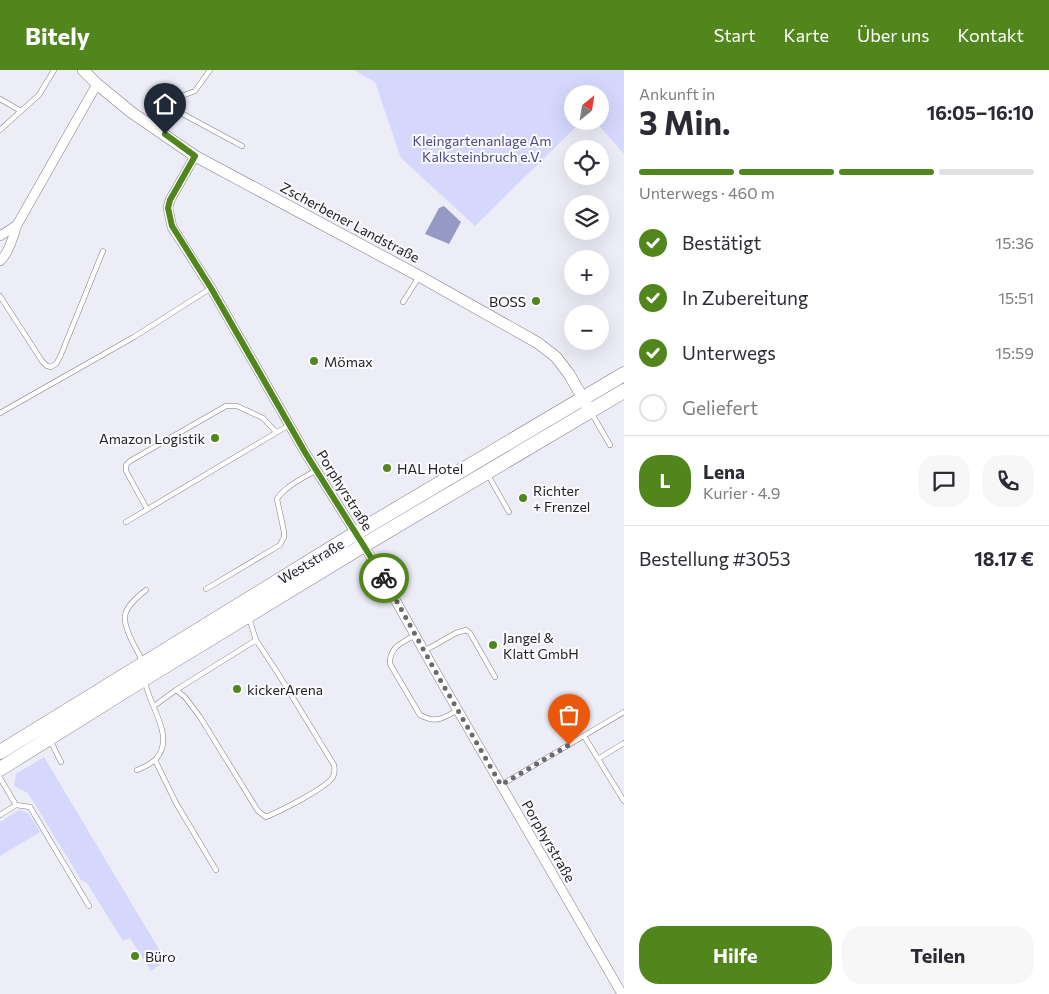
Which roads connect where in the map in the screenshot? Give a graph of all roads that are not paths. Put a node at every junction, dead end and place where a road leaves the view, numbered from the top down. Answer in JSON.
{"nodes":[{"id":1,"x":54,"y":70,"type":"edge"},
{"id":2,"x":83,"y":70,"type":"edge"},
{"id":3,"x":210,"y":70,"type":"edge"},
{"id":4,"x":97,"y":84,"type":"junction"},
{"id":5,"x":0,"y":99,"type":"edge"},
{"id":6,"x":168,"y":106,"type":"junction"},
{"id":7,"x":21,"y":111,"type":"junction"},
{"id":8,"x":153,"y":126,"type":"junction"},
{"id":9,"x":0,"y":130,"type":"edge"},
{"id":10,"x":242,"y":146,"type":"dead end"},
{"id":11,"x":195,"y":156,"type":"junction"},
{"id":12,"x":17,"y":225,"type":"junction"},
{"id":13,"x":0,"y":236,"type":"edge"},
{"id":14,"x":103,"y":252,"type":"dead end"},
{"id":15,"x":0,"y":261,"type":"edge"},
{"id":16,"x":420,"y":276,"type":"junction"},
{"id":17,"x":211,"y":288,"type":"junction"},
{"id":18,"x":0,"y":296,"type":"edge"},
{"id":19,"x":403,"y":302,"type":"dead end"},
{"id":20,"x":624,"y":374,"type":"edge"},
{"id":21,"x":624,"y":391,"type":"edge"},
{"id":22,"x":583,"y":398,"type":"junction"},
{"id":23,"x":590,"y":411,"type":"junction"},
{"id":24,"x":0,"y":413,"type":"edge"},
{"id":25,"x":289,"y":425,"type":"junction"},
{"id":26,"x":276,"y":432,"type":"junction"},
{"id":27,"x":610,"y":445,"type":"dead end"},
{"id":28,"x":483,"y":467,"type":"junction"},
{"id":29,"x":316,"y":470,"type":"junction"},
{"id":30,"x":147,"y":509,"type":"junction"},
{"id":31,"x":509,"y":512,"type":"dead end"},
{"id":32,"x":126,"y":522,"type":"dead end"},
{"id":33,"x":360,"y":539,"type":"junction"},
{"id":34,"x":206,"y":589,"type":"dead end"},
{"id":35,"x":146,"y":590,"type":"dead end"},
{"id":36,"x":240,"y":604,"type":"junction"},
{"id":37,"x":248,"y":617,"type":"junction"},
{"id":38,"x":415,"y":635,"type":"junction"},
{"id":39,"x":256,"y":640,"type":"junction"},
{"id":40,"x":424,"y":650,"type":"junction"},
{"id":41,"x":142,"y":664,"type":"junction"},
{"id":42,"x":495,"y":677,"type":"dead end"},
{"id":43,"x":144,"y":679,"type":"junction"},
{"id":44,"x":176,"y":690,"type":"junction"},
{"id":45,"x":154,"y":706,"type":"junction"},
{"id":46,"x":458,"y":710,"type":"junction"},
{"id":47,"x":624,"y":712,"type":"edge"},
{"id":48,"x":584,"y":736,"type":"junction"},
{"id":49,"x":49,"y":739,"type":"junction"},
{"id":50,"x":624,"y":743,"type":"edge"},
{"id":51,"x":0,"y":752,"type":"edge"},
{"id":52,"x":598,"y":759,"type":"junction"},
{"id":53,"x":155,"y":760,"type":"junction"},
{"id":54,"x":61,"y":762,"type":"dead end"},
{"id":55,"x":0,"y":770,"type":"edge"},
{"id":56,"x":137,"y":770,"type":"dead end"},
{"id":57,"x":0,"y":778,"type":"edge"},
{"id":58,"x":501,"y":785,"type":"junction"},
{"id":59,"x":624,"y":801,"type":"edge"},
{"id":60,"x":16,"y":805,"type":"junction"},
{"id":61,"x":0,"y":815,"type":"edge"},
{"id":62,"x":216,"y":870,"type":"dead end"},
{"id":63,"x":89,"y":906,"type":"dead end"},
{"id":64,"x":622,"y":994,"type":"edge"}],
"edges":[{"from":1,"to":7,"type":"lane"},
{"from":2,"to":4,"type":"street","name":"Zscherbener Landstraße"},
{"from":3,"to":6,"type":"lane"},
{"from":4,"to":8,"type":"street","name":"Zscherbener Landstraße"},
{"from":4,"to":12,"type":"street"},
{"from":5,"to":7,"type":"lane"},
{"from":6,"to":8,"type":"lane"},
{"from":6,"to":10,"type":"lane"},
{"from":7,"to":9,"type":"lane"},
{"from":8,"to":11,"type":"street","name":"Zscherbener Landstraße"},
{"from":11,"to":16,"type":"street","name":"Zscherbener Landstraße"},
{"from":11,"to":17,"type":"street","name":"Porphyrstraße"},
{"from":12,"to":13,"type":"street"},
{"from":12,"to":15,"type":"street"},
{"from":14,"to":18,"type":"lane"},
{"from":16,"to":19,"type":"lane"},
{"from":16,"to":22,"type":"street","name":"Zscherbener Landstraße"},
{"from":17,"to":24,"type":"lane"},
{"from":17,"to":25,"type":"street","name":"Porphyrstraße"},
{"from":20,"to":22,"type":"main road"},
{"from":21,"to":23,"type":"main road"},
{"from":22,"to":23,"type":"street","name":"Zscherbener Landstraße"},
{"from":22,"to":28,"type":"main road"},
{"from":23,"to":27,"type":"lane"},
{"from":23,"to":28,"type":"main road"},
{"from":25,"to":26,"type":"lane"},
{"from":25,"to":29,"type":"street","name":"Porphyrstraße"},
{"from":26,"to":30,"type":"lane"},
{"from":26,"to":30,"type":"lane"},
{"from":28,"to":31,"type":"lane"},
{"from":28,"to":33,"type":"main road"},
{"from":29,"to":33,"type":"street","name":"Porphyrstraße"},
{"from":29,"to":34,"type":"lane"},
{"from":30,"to":32,"type":"lane"},
{"from":33,"to":36,"type":"main road","name":"Weststraße"},
{"from":33,"to":37,"type":"main road"},
{"from":33,"to":38,"type":"street","name":"Porphyrstraße"},
{"from":35,"to":41,"type":"lane"},
{"from":36,"to":37,"type":"lane"},
{"from":36,"to":41,"type":"main road","name":"Weststraße"},
{"from":37,"to":39,"type":"lane"},
{"from":37,"to":43,"type":"main road"},
{"from":38,"to":40,"type":"street","name":"Porphyrstraße"},
{"from":38,"to":46,"type":"lane"},
{"from":39,"to":44,"type":"lane"},
{"from":39,"to":44,"type":"lane"},
{"from":40,"to":42,"type":"lane"},
{"from":40,"to":46,"type":"street","name":"Porphyrstraße"},
{"from":41,"to":43,"type":"lane"},
{"from":41,"to":51,"type":"main road","name":"Weststraße"},
{"from":43,"to":45,"type":"lane"},
{"from":43,"to":49,"type":"main road"},
{"from":44,"to":45,"type":"lane"},
{"from":45,"to":53,"type":"lane"},
{"from":46,"to":58,"type":"street","name":"Porphyrstraße"},
{"from":47,"to":48,"type":"lane"},
{"from":48,"to":52,"type":"lane"},
{"from":48,"to":58,"type":"lane"},
{"from":49,"to":54,"type":"lane"},
{"from":49,"to":55,"type":"main road"},
{"from":50,"to":52,"type":"lane"},
{"from":52,"to":59,"type":"lane"},
{"from":53,"to":56,"type":"lane"},
{"from":53,"to":62,"type":"lane"},
{"from":57,"to":60,"type":"lane"},
{"from":58,"to":64,"type":"street","name":"Porphyrstraße"},
{"from":60,"to":61,"type":"lane"},
{"from":60,"to":63,"type":"lane"}]}
